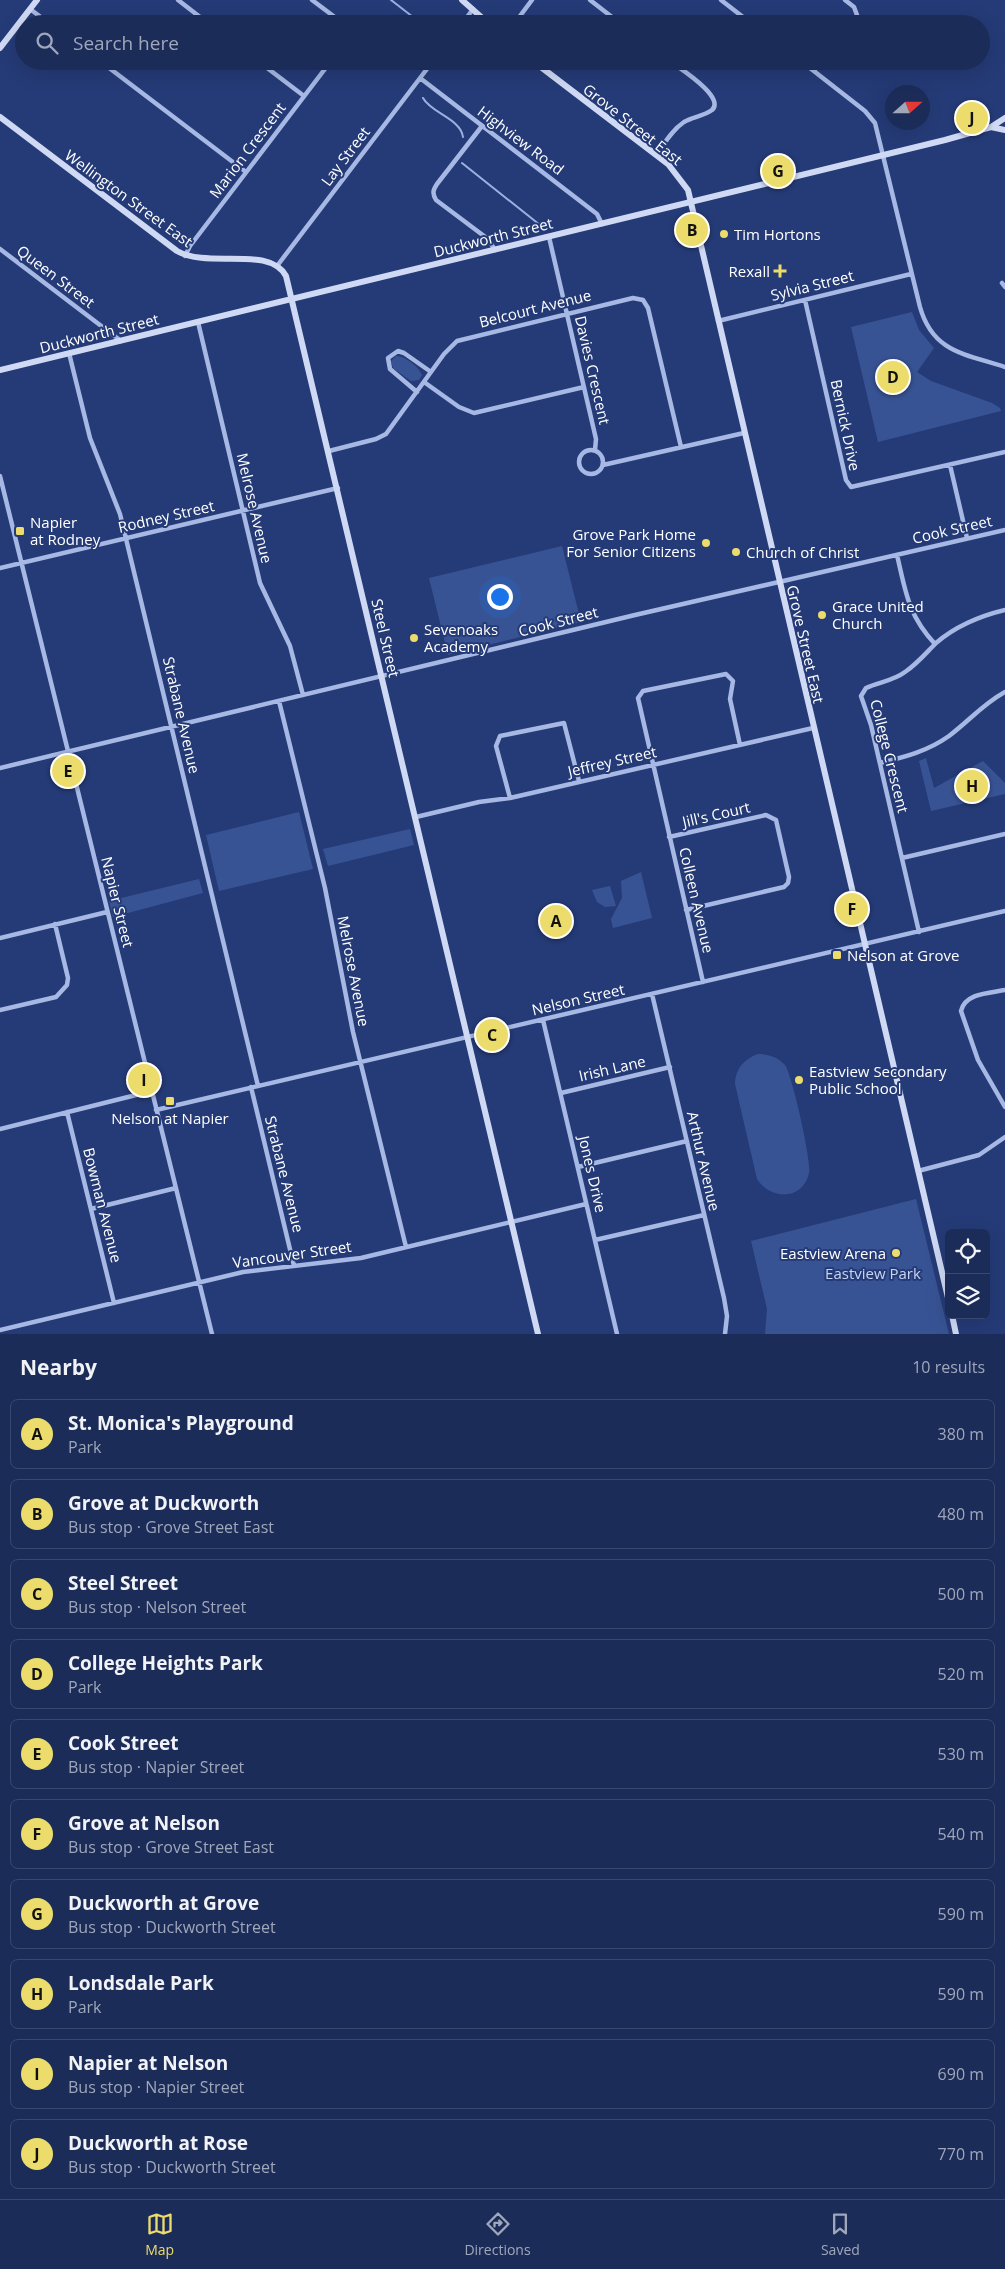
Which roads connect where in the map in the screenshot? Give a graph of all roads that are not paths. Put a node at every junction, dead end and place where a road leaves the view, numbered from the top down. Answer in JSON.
{"nodes":[{"id":1,"x":37,"y":0,"type":"edge"},
{"id":2,"x":178,"y":0,"type":"edge"},
{"id":3,"x":312,"y":0,"type":"edge"},
{"id":4,"x":462,"y":0,"type":"edge"},
{"id":5,"x":532,"y":0,"type":"edge"},
{"id":6,"x":590,"y":0,"type":"edge"},
{"id":7,"x":721,"y":0,"type":"edge"},
{"id":8,"x":845,"y":0,"type":"edge"},
{"id":9,"x":30,"y":9,"type":"junction"},
{"id":10,"x":473,"y":9,"type":"junction"},
{"id":11,"x":25,"y":15,"type":"edge"},
{"id":12,"x":38,"y":15,"type":"edge"},
{"id":13,"x":197,"y":15,"type":"edge"},
{"id":14,"x":332,"y":15,"type":"edge"},
{"id":15,"x":469,"y":15,"type":"edge"},
{"id":16,"x":479,"y":15,"type":"edge"},
{"id":17,"x":521,"y":15,"type":"edge"},
{"id":18,"x":609,"y":15,"type":"edge"},
{"id":19,"x":740,"y":15,"type":"edge"},
{"id":20,"x":857,"y":15,"type":"edge"},
{"id":21,"x":15,"y":28,"type":"edge"},
{"id":22,"x":0,"y":48,"type":"edge"},
{"id":23,"x":112,"y":70,"type":"edge"},
{"id":24,"x":270,"y":70,"type":"edge"},
{"id":25,"x":324,"y":70,"type":"edge"},
{"id":26,"x":426,"y":70,"type":"edge"},
{"id":27,"x":544,"y":70,"type":"edge"},
{"id":28,"x":682,"y":70,"type":"edge"},
{"id":29,"x":814,"y":71,"type":"edge"},
{"id":30,"x":420,"y":78,"type":"junction"},
{"id":31,"x":304,"y":96,"type":"junction"},
{"id":32,"x":0,"y":117,"type":"edge"},
{"id":33,"x":1005,"y":118,"type":"edge"},
{"id":34,"x":482,"y":126,"type":"junction"},
{"id":35,"x":992,"y":127,"type":"junction"},
{"id":36,"x":1005,"y":130,"type":"edge"},
{"id":37,"x":656,"y":155,"type":"junction"},
{"id":38,"x":883,"y":155,"type":"junction"},
{"id":39,"x":246,"y":172,"type":"junction"},
{"id":40,"x":692,"y":201,"type":"junction"},
{"id":41,"x":602,"y":224,"type":"junction"},
{"id":42,"x":550,"y":237,"type":"junction"},
{"id":43,"x":0,"y":249,"type":"edge"},
{"id":44,"x":495,"y":250,"type":"junction"},
{"id":45,"x":185,"y":256,"type":"junction"},
{"id":46,"x":277,"y":266,"type":"junction"},
{"id":47,"x":911,"y":274,"type":"junction"},
{"id":48,"x":293,"y":299,"type":"junction"},
{"id":49,"x":805,"y":300,"type":"junction"},
{"id":50,"x":567,"y":313,"type":"junction"},
{"id":51,"x":718,"y":321,"type":"junction"},
{"id":52,"x":198,"y":322,"type":"junction"},
{"id":53,"x":121,"y":340,"type":"junction"},
{"id":54,"x":69,"y":353,"type":"junction"},
{"id":55,"x":1005,"y":366,"type":"edge"},
{"id":56,"x":0,"y":370,"type":"edge"},
{"id":57,"x":431,"y":372,"type":"junction"},
{"id":58,"x":424,"y":382,"type":"junction"},
{"id":59,"x":584,"y":387,"type":"junction"},
{"id":60,"x":417,"y":392,"type":"junction"},
{"id":61,"x":744,"y":432,"type":"junction"},
{"id":62,"x":681,"y":447,"type":"junction"},
{"id":63,"x":595,"y":450,"type":"junction"},
{"id":64,"x":329,"y":451,"type":"junction"},
{"id":65,"x":1005,"y":452,"type":"edge"},
{"id":66,"x":603,"y":465,"type":"junction"},
{"id":67,"x":950,"y":465,"type":"junction"},
{"id":68,"x":0,"y":476,"type":"edge"},
{"id":69,"x":338,"y":488,"type":"junction"},
{"id":70,"x":243,"y":510,"type":"junction"},
{"id":71,"x":1005,"y":530,"type":"edge"},
{"id":72,"x":126,"y":538,"type":"junction"},
{"id":73,"x":967,"y":538,"type":"junction"},
{"id":74,"x":897,"y":555,"type":"junction"},
{"id":75,"x":21,"y":563,"type":"junction"},
{"id":76,"x":0,"y":568,"type":"edge"},
{"id":77,"x":779,"y":582,"type":"junction"},
{"id":78,"x":1005,"y":610,"type":"edge"},
{"id":79,"x":935,"y":644,"type":"junction"},
{"id":80,"x":382,"y":676,"type":"junction"},
{"id":81,"x":1005,"y":692,"type":"edge"},
{"id":82,"x":303,"y":695,"type":"junction"},
{"id":83,"x":279,"y":701,"type":"junction"},
{"id":84,"x":172,"y":726,"type":"junction"},
{"id":85,"x":813,"y":728,"type":"junction"},
{"id":86,"x":740,"y":745,"type":"junction"},
{"id":87,"x":67,"y":752,"type":"junction"},
{"id":88,"x":880,"y":764,"type":"junction"},
{"id":89,"x":653,"y":765,"type":"junction"},
{"id":90,"x":0,"y":768,"type":"edge"},
{"id":91,"x":579,"y":781,"type":"junction"},
{"id":92,"x":510,"y":798,"type":"junction"},
{"id":93,"x":416,"y":817,"type":"junction"},
{"id":94,"x":1005,"y":834,"type":"edge"},
{"id":95,"x":669,"y":837,"type":"junction"},
{"id":96,"x":902,"y":858,"type":"junction"},
{"id":97,"x":686,"y":910,"type":"junction"},
{"id":98,"x":107,"y":912,"type":"junction"},
{"id":99,"x":1005,"y":912,"type":"edge"},
{"id":100,"x":55,"y":924,"type":"junction"},
{"id":101,"x":919,"y":932,"type":"junction"},
{"id":102,"x":0,"y":938,"type":"edge"},
{"id":103,"x":864,"y":944,"type":"junction"},
{"id":104,"x":703,"y":982,"type":"junction"},
{"id":105,"x":1005,"y":990,"type":"edge"},
{"id":106,"x":652,"y":994,"type":"junction"},
{"id":107,"x":0,"y":1010,"type":"edge"},
{"id":108,"x":544,"y":1020,"type":"junction"},
{"id":109,"x":467,"y":1038,"type":"junction"},
{"id":110,"x":360,"y":1062,"type":"junction"},
{"id":111,"x":670,"y":1067,"type":"junction"},
{"id":112,"x":258,"y":1086,"type":"junction"},
{"id":113,"x":251,"y":1088,"type":"junction"},
{"id":114,"x":152,"y":1091,"type":"junction"},
{"id":115,"x":561,"y":1093,"type":"junction"},
{"id":116,"x":1005,"y":1107,"type":"edge"},
{"id":117,"x":156,"y":1110,"type":"junction"},
{"id":118,"x":67,"y":1112,"type":"junction"},
{"id":119,"x":0,"y":1129,"type":"edge"},
{"id":120,"x":1005,"y":1138,"type":"edge"},
{"id":121,"x":687,"y":1142,"type":"junction"},
{"id":122,"x":578,"y":1167,"type":"junction"},
{"id":123,"x":918,"y":1171,"type":"junction"},
{"id":124,"x":176,"y":1188,"type":"junction"},
{"id":125,"x":586,"y":1204,"type":"junction"},
{"id":126,"x":91,"y":1209,"type":"junction"},
{"id":127,"x":704,"y":1215,"type":"junction"},
{"id":128,"x":511,"y":1221,"type":"junction"},
{"id":129,"x":595,"y":1240,"type":"junction"},
{"id":130,"x":406,"y":1247,"type":"junction"},
{"id":131,"x":294,"y":1266,"type":"junction"},
{"id":132,"x":199,"y":1282,"type":"junction"},
{"id":133,"x":945,"y":1285,"type":"edge"},
{"id":134,"x":114,"y":1303,"type":"junction"},
{"id":135,"x":953,"y":1319,"type":"edge"},
{"id":136,"x":0,"y":1330,"type":"edge"},
{"id":137,"x":212,"y":1334,"type":"edge"},
{"id":138,"x":538,"y":1334,"type":"edge"},
{"id":139,"x":617,"y":1334,"type":"edge"},
{"id":140,"x":725,"y":1334,"type":"edge"},
{"id":141,"x":956,"y":1334,"type":"edge"}],
"edges":[{"from":1,"to":9,"type":"street"},
{"from":2,"to":13,"type":"street"},
{"from":3,"to":14,"type":"street"},
{"from":4,"to":10,"type":"street"},
{"from":5,"to":17,"type":"street"},
{"from":6,"to":18,"type":"street"},
{"from":7,"to":19,"type":"street"},
{"from":8,"to":20,"type":"street"},
{"from":9,"to":11,"type":"street"},
{"from":9,"to":12,"type":"street"},
{"from":10,"to":15,"type":"street"},
{"from":10,"to":16,"type":"street"},
{"from":21,"to":22,"type":"street"},
{"from":23,"to":39,"type":"street"},
{"from":24,"to":31,"type":"street"},
{"from":25,"to":31,"type":"street","name":"Marion Crescent"},
{"from":26,"to":30,"type":"street","name":"Lay Street"},
{"from":27,"to":37,"type":"street","name":"Grove Street East"},
{"from":28,"to":37,"type":"street"},
{"from":29,"to":38,"type":"street"},
{"from":30,"to":34,"type":"street","name":"Highview Road"},
{"from":30,"to":46,"type":"street","name":"Lay Street"},
{"from":31,"to":39,"type":"street","name":"Marion Crescent"},
{"from":32,"to":45,"type":"street","name":"Wellington Street East"},
{"from":33,"to":35,"type":"street","name":"Duckworth Street"},
{"from":34,"to":41,"type":"street","name":"Highview Road"},
{"from":34,"to":44,"type":"street"},
{"from":35,"to":36,"type":"street","name":"Duckworth Street"},
{"from":35,"to":38,"type":"street","name":"Duckworth Street"},
{"from":37,"to":40,"type":"street","name":"Grove Street East"},
{"from":38,"to":40,"type":"street","name":"Duckworth Street"},
{"from":38,"to":47,"type":"street"},
{"from":39,"to":45,"type":"street","name":"Marion Crescent"},
{"from":40,"to":41,"type":"street","name":"Duckworth Street"},
{"from":40,"to":51,"type":"street","name":"Grove Street East"},
{"from":41,"to":42,"type":"street","name":"Duckworth Street"},
{"from":42,"to":44,"type":"street","name":"Duckworth Street"},
{"from":42,"to":50,"type":"street","name":"Davies Crescent"},
{"from":43,"to":53,"type":"street","name":"Queen Street"},
{"from":44,"to":48,"type":"street","name":"Duckworth Street"},
{"from":45,"to":46,"type":"street","name":"Wellington Street East"},
{"from":46,"to":48,"type":"street"},
{"from":47,"to":49,"type":"street","name":"Sylvia Street"},
{"from":47,"to":55,"type":"street"},
{"from":48,"to":52,"type":"street","name":"Duckworth Street"},
{"from":48,"to":64,"type":"street","name":"Steel Street"},
{"from":49,"to":51,"type":"street","name":"Sylvia Street"},
{"from":49,"to":67,"type":"street","name":"Bernick Drive"},
{"from":50,"to":57,"type":"street","name":"Belcourt Avenue"},
{"from":50,"to":59,"type":"street","name":"Davies Crescent"},
{"from":50,"to":62,"type":"street","name":"Belcourt Avenue"},
{"from":51,"to":61,"type":"street","name":"Grove Street East"},
{"from":52,"to":53,"type":"street","name":"Duckworth Street"},
{"from":52,"to":70,"type":"street","name":"Melrose Avenue"},
{"from":53,"to":54,"type":"street","name":"Duckworth Street"},
{"from":54,"to":56,"type":"street","name":"Duckworth Street"},
{"from":54,"to":72,"type":"street","name":"Strabane Avenue"},
{"from":57,"to":58,"type":"street","name":"Belcourt Avenue"},
{"from":57,"to":60,"type":"street"},
{"from":58,"to":59,"type":"street"},
{"from":58,"to":60,"type":"street","name":"Belcourt Avenue"},
{"from":59,"to":63,"type":"street","name":"Davies Crescent"},
{"from":60,"to":64,"type":"street","name":"Belcourt Avenue"},
{"from":61,"to":62,"type":"street"},
{"from":61,"to":77,"type":"street","name":"Grove Street East"},
{"from":62,"to":66,"type":"street"},
{"from":63,"to":66,"type":"street","name":"Davies Crescent"},
{"from":63,"to":66,"type":"street"},
{"from":64,"to":69,"type":"street","name":"Steel Street"},
{"from":65,"to":67,"type":"street","name":"Bernick Drive"},
{"from":67,"to":73,"type":"street"},
{"from":68,"to":75,"type":"street","name":"Napier Street"},
{"from":69,"to":70,"type":"street","name":"Rodney Street"},
{"from":69,"to":80,"type":"street","name":"Steel Street"},
{"from":70,"to":72,"type":"street","name":"Rodney Street"},
{"from":70,"to":82,"type":"street","name":"Melrose Avenue"},
{"from":71,"to":73,"type":"street","name":"Cook Street"},
{"from":72,"to":75,"type":"street","name":"Rodney Street"},
{"from":72,"to":84,"type":"street","name":"Strabane Avenue"},
{"from":73,"to":74,"type":"street","name":"Cook Street"},
{"from":74,"to":77,"type":"street","name":"Cook Street"},
{"from":74,"to":79,"type":"street"},
{"from":75,"to":76,"type":"street","name":"Rodney Street"},
{"from":75,"to":87,"type":"street","name":"Napier Street"},
{"from":77,"to":80,"type":"street","name":"Cook Street"},
{"from":77,"to":85,"type":"street","name":"Grove Street East"},
{"from":78,"to":79,"type":"street","name":"College Crescent"},
{"from":79,"to":88,"type":"street","name":"College Crescent"},
{"from":80,"to":82,"type":"street","name":"Cook Street"},
{"from":80,"to":93,"type":"street","name":"Steel Street"},
{"from":81,"to":88,"type":"street"},
{"from":82,"to":83,"type":"street","name":"Cook Street"},
{"from":83,"to":84,"type":"street","name":"Cook Street"},
{"from":83,"to":110,"type":"street","name":"Melrose Avenue"},
{"from":84,"to":87,"type":"street","name":"Cook Street"},
{"from":84,"to":112,"type":"street","name":"Strabane Avenue"},
{"from":85,"to":86,"type":"street","name":"Jeffrey Street"},
{"from":85,"to":103,"type":"street","name":"Grove Street East"},
{"from":86,"to":89,"type":"street","name":"Jeffrey Street"},
{"from":86,"to":89,"type":"street","name":"Colleen Avenue"},
{"from":87,"to":90,"type":"street","name":"Cook Street"},
{"from":87,"to":98,"type":"street","name":"Napier Street"},
{"from":88,"to":96,"type":"street","name":"College Crescent"},
{"from":89,"to":91,"type":"street","name":"Jeffrey Street"},
{"from":89,"to":95,"type":"street","name":"Colleen Avenue"},
{"from":91,"to":92,"type":"street","name":"Jeffrey Street"},
{"from":91,"to":92,"type":"street"},
{"from":92,"to":93,"type":"street","name":"Jeffrey Street"},
{"from":93,"to":109,"type":"street","name":"Steel Street"},
{"from":94,"to":96,"type":"street"},
{"from":95,"to":97,"type":"street","name":"Colleen Avenue"},
{"from":95,"to":97,"type":"street","name":"Jill's Court"},
{"from":96,"to":101,"type":"street","name":"College Crescent"},
{"from":97,"to":104,"type":"street","name":"Colleen Avenue"},
{"from":98,"to":100,"type":"street"},
{"from":98,"to":114,"type":"street","name":"Napier Street"},
{"from":99,"to":101,"type":"street","name":"Nelson Street"},
{"from":100,"to":102,"type":"street"},
{"from":100,"to":107,"type":"street"},
{"from":101,"to":103,"type":"street","name":"Nelson Street"},
{"from":103,"to":104,"type":"street","name":"Nelson Street"},
{"from":103,"to":123,"type":"street","name":"Grove Street East"},
{"from":104,"to":106,"type":"street","name":"Nelson Street"},
{"from":105,"to":116,"type":"street"},
{"from":106,"to":108,"type":"street","name":"Nelson Street"},
{"from":106,"to":111,"type":"street","name":"Arthur Avenue"},
{"from":108,"to":109,"type":"street","name":"Nelson Street"},
{"from":108,"to":115,"type":"street","name":"Jones Drive"},
{"from":109,"to":110,"type":"street","name":"Nelson Street"},
{"from":109,"to":128,"type":"street","name":"Steel Street"},
{"from":110,"to":112,"type":"street","name":"Nelson Street"},
{"from":110,"to":130,"type":"street","name":"Melrose Avenue"},
{"from":111,"to":115,"type":"street","name":"Irish Lane"},
{"from":111,"to":121,"type":"street","name":"Arthur Avenue"},
{"from":112,"to":113,"type":"street","name":"Nelson Street"},
{"from":113,"to":117,"type":"street","name":"Nelson Street"},
{"from":113,"to":131,"type":"street","name":"Strabane Avenue"},
{"from":114,"to":117,"type":"street","name":"Napier Street"},
{"from":114,"to":118,"type":"street"},
{"from":115,"to":122,"type":"street","name":"Jones Drive"},
{"from":117,"to":124,"type":"street","name":"Napier Street"},
{"from":118,"to":119,"type":"street"},
{"from":118,"to":126,"type":"street","name":"Bowman Avenue"},
{"from":120,"to":123,"type":"street"},
{"from":121,"to":122,"type":"street"},
{"from":121,"to":127,"type":"street","name":"Arthur Avenue"},
{"from":122,"to":125,"type":"street","name":"Jones Drive"},
{"from":123,"to":133,"type":"street","name":"Grove Street East"},
{"from":124,"to":126,"type":"street"},
{"from":124,"to":132,"type":"street","name":"Napier Street"},
{"from":125,"to":128,"type":"street","name":"Vancouver Street"},
{"from":125,"to":129,"type":"street","name":"Jones Drive"},
{"from":126,"to":134,"type":"street","name":"Bowman Avenue"},
{"from":127,"to":129,"type":"street"},
{"from":127,"to":140,"type":"street","name":"Arthur Avenue"},
{"from":128,"to":130,"type":"street","name":"Vancouver Street"},
{"from":128,"to":138,"type":"street","name":"Steel Street"},
{"from":129,"to":139,"type":"street","name":"Jones Drive"},
{"from":130,"to":131,"type":"street","name":"Vancouver Street"},
{"from":131,"to":132,"type":"street","name":"Vancouver Street"},
{"from":132,"to":134,"type":"street","name":"Vancouver Street"},
{"from":132,"to":137,"type":"street","name":"Napier Street"},
{"from":134,"to":136,"type":"street","name":"Vancouver Street"},
{"from":135,"to":141,"type":"street"}]}
